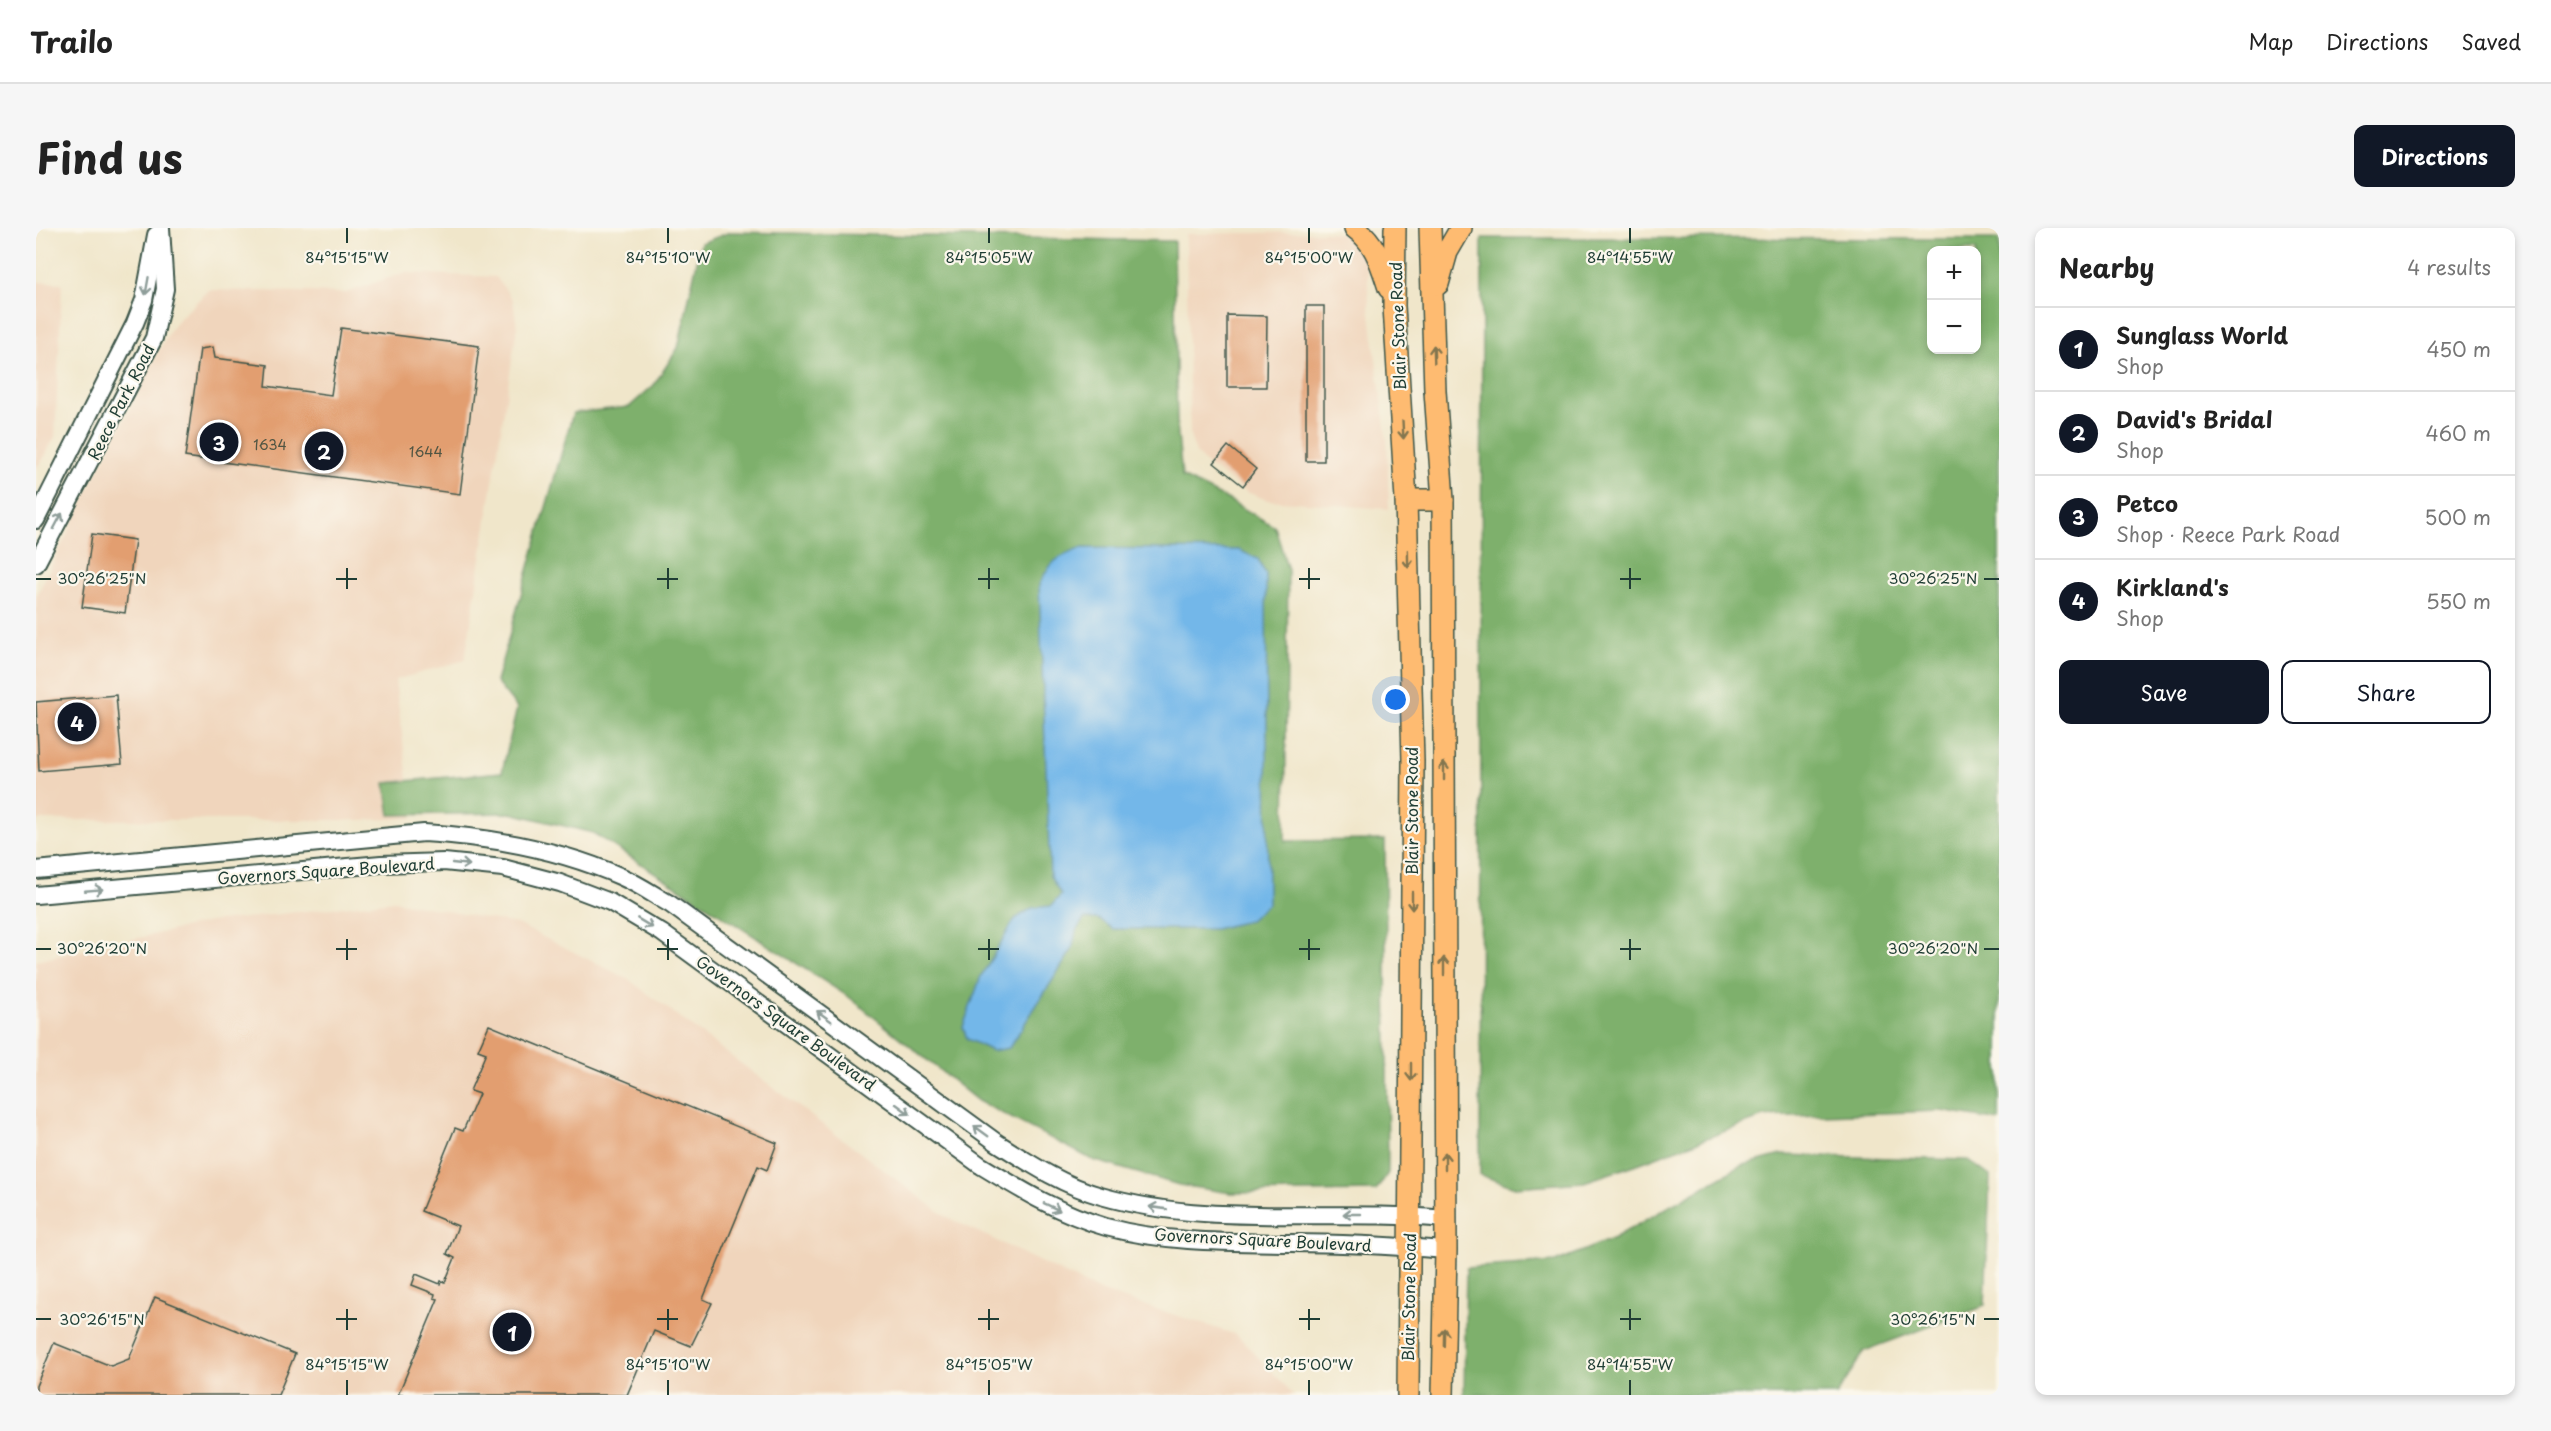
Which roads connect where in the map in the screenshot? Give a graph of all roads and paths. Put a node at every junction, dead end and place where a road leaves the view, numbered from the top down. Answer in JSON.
{"nodes":[{"id":1,"x":157,"y":228,"type":"edge"},
{"id":2,"x":161,"y":228,"type":"edge"},
{"id":3,"x":1354,"y":228,"type":"edge"},
{"id":4,"x":1395,"y":228,"type":"edge"},
{"id":5,"x":1430,"y":228,"type":"edge"},
{"id":6,"x":1461,"y":228,"type":"edge"},
{"id":7,"x":1433,"y":305,"type":"junction"},
{"id":8,"x":1395,"y":308,"type":"junction"},
{"id":9,"x":1406,"y":500,"type":"junction"},
{"id":10,"x":1443,"y":500,"type":"junction"},
{"id":11,"x":36,"y":519,"type":"edge"},
{"id":12,"x":36,"y":564,"type":"edge"},
{"id":13,"x":379,"y":836,"type":"junction"},
{"id":14,"x":381,"y":864,"type":"junction"},
{"id":15,"x":40,"y":866,"type":"edge"},
{"id":16,"x":36,"y":895,"type":"edge"},
{"id":17,"x":1018,"y":1156,"type":"junction"},
{"id":18,"x":1001,"y":1178,"type":"junction"},
{"id":19,"x":1411,"y":1216,"type":"junction"},
{"id":20,"x":1445,"y":1219,"type":"junction"},
{"id":21,"x":1410,"y":1247,"type":"junction"},
{"id":22,"x":1446,"y":1250,"type":"junction"},
{"id":23,"x":1408,"y":1395,"type":"edge"},
{"id":24,"x":1443,"y":1395,"type":"edge"}],
"edges":[{"from":1,"to":11,"type":"street","name":"Reece Park Road","one_way":true},
{"from":12,"to":2,"type":"street","name":"Reece Park Road","one_way":true},
{"from":3,"to":8,"type":"main road"},
{"from":4,"to":8,"type":"main road","name":"Blair Stone Road"},
{"from":5,"to":7,"type":"main road","name":"Blair Stone Road"},
{"from":6,"to":7,"type":"main road"},
{"from":10,"to":7,"type":"main road","name":"Blair Stone Road","one_way":true},
{"from":8,"to":9,"type":"main road","name":"Blair Stone Road","one_way":true},
{"from":9,"to":10,"type":"main road"},
{"from":9,"to":19,"type":"main road","name":"Blair Stone Road","one_way":true},
{"from":20,"to":10,"type":"main road","name":"Blair Stone Road","one_way":true},
{"from":13,"to":14,"type":"street"},
{"from":13,"to":15,"type":"street","name":"Governors Square Boulevard"},
{"from":17,"to":13,"type":"street","name":"Governors Square Boulevard","one_way":true},
{"from":16,"to":14,"type":"street","name":"Governors Square Boulevard","one_way":true},
{"from":14,"to":18,"type":"street","name":"Governors Square Boulevard","one_way":true},
{"from":17,"to":18,"type":"street"},
{"from":19,"to":17,"type":"street","name":"Governors Square Boulevard","one_way":true},
{"from":18,"to":21,"type":"street","name":"Governors Square Boulevard","one_way":true},
{"from":19,"to":20,"type":"street","name":"Governors Square Boulevard"},
{"from":19,"to":21,"type":"main road","name":"Blair Stone Road"},
{"from":20,"to":22,"type":"main road","name":"Blair Stone Road"},
{"from":21,"to":22,"type":"street","name":"Governors Square Boulevard"},
{"from":21,"to":23,"type":"main road","name":"Blair Stone Road"},
{"from":24,"to":22,"type":"main road","name":"Blair Stone Road","one_way":true}]}
